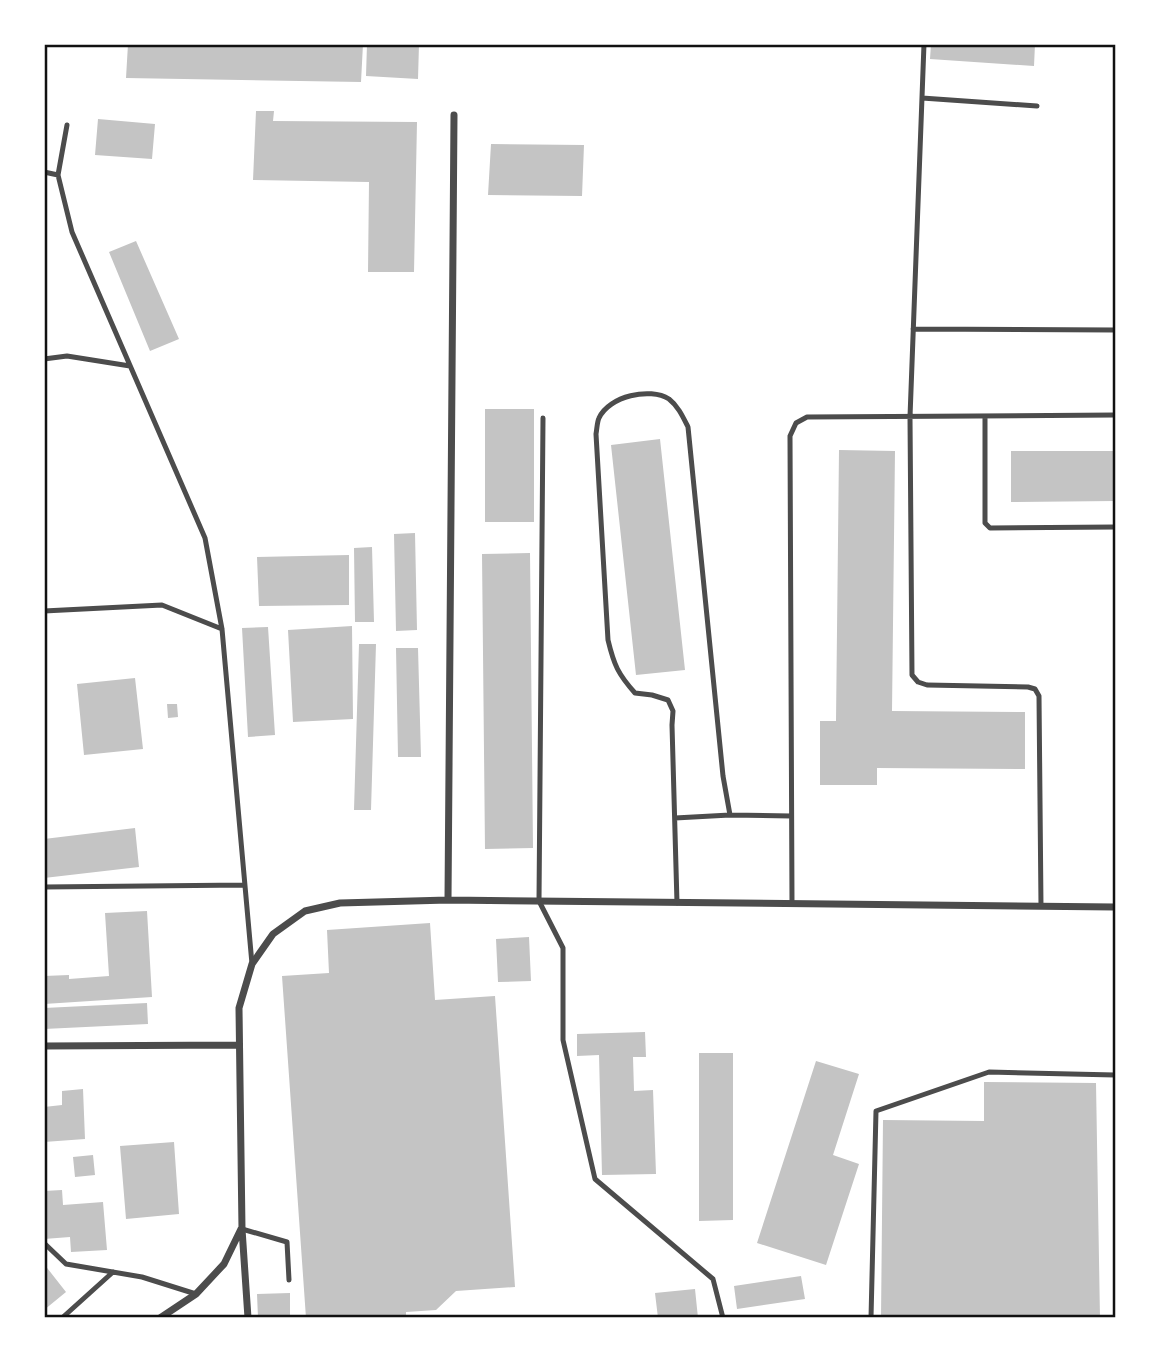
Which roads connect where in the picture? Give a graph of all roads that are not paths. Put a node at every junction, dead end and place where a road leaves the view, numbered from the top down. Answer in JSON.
{"nodes":[{"id":1,"x":924,"y":44,"type":"edge"},
{"id":2,"x":922,"y":99,"type":"junction"},
{"id":3,"x":1037,"y":106,"type":"dead end"},
{"id":4,"x":454,"y":115,"type":"dead end"},
{"id":5,"x":67,"y":125,"type":"dead end"},
{"id":6,"x":44,"y":172,"type":"edge"},
{"id":7,"x":58,"y":175,"type":"junction"},
{"id":8,"x":913,"y":329,"type":"junction"},
{"id":9,"x":1115,"y":330,"type":"edge"},
{"id":10,"x":44,"y":359,"type":"edge"},
{"id":11,"x":130,"y":366,"type":"junction"},
{"id":12,"x":1115,"y":415,"type":"edge"},
{"id":13,"x":985,"y":416,"type":"junction"},
{"id":14,"x":910,"y":417,"type":"junction"},
{"id":15,"x":543,"y":418,"type":"dead end"},
{"id":16,"x":1115,"y":527,"type":"edge"},
{"id":17,"x":44,"y":611,"type":"edge"},
{"id":18,"x":222,"y":629,"type":"junction"},
{"id":19,"x":730,"y":815,"type":"junction"},
{"id":20,"x":791,"y":816,"type":"junction"},
{"id":21,"x":675,"y":818,"type":"junction"},
{"id":22,"x":245,"y":885,"type":"junction"},
{"id":23,"x":44,"y":887,"type":"edge"},
{"id":24,"x":447,"y":900,"type":"junction"},
{"id":25,"x":539,"y":901,"type":"junction"},
{"id":26,"x":677,"y":903,"type":"junction"},
{"id":27,"x":792,"y":904,"type":"junction"},
{"id":28,"x":1041,"y":906,"type":"junction"},
{"id":29,"x":1115,"y":907,"type":"edge"},
{"id":30,"x":252,"y":964,"type":"junction"},
{"id":31,"x":239,"y":1045,"type":"junction"},
{"id":32,"x":44,"y":1046,"type":"edge"},
{"id":33,"x":1115,"y":1075,"type":"edge"},
{"id":34,"x":242,"y":1229,"type":"junction"},
{"id":35,"x":44,"y":1244,"type":"edge"},
{"id":36,"x":113,"y":1272,"type":"junction"},
{"id":37,"x":289,"y":1280,"type":"dead end"},
{"id":38,"x":196,"y":1294,"type":"junction"},
{"id":39,"x":62,"y":1318,"type":"edge"},
{"id":40,"x":160,"y":1318,"type":"edge"},
{"id":41,"x":248,"y":1318,"type":"edge"},
{"id":42,"x":723,"y":1318,"type":"edge"},
{"id":43,"x":872,"y":1318,"type":"edge"}],
"edges":[{"from":1,"to":2,"type":"lane"},
{"from":2,"to":3,"type":"lane"},
{"from":2,"to":8,"type":"lane"},
{"from":4,"to":24,"type":"street"},
{"from":5,"to":7,"type":"lane"},
{"from":6,"to":7,"type":"lane"},
{"from":7,"to":11,"type":"lane"},
{"from":8,"to":9,"type":"lane"},
{"from":8,"to":14,"type":"lane"},
{"from":10,"to":11,"type":"lane"},
{"from":11,"to":18,"type":"lane"},
{"from":12,"to":13,"type":"lane"},
{"from":13,"to":14,"type":"lane"},
{"from":13,"to":16,"type":"lane"},
{"from":14,"to":20,"type":"lane"},
{"from":14,"to":28,"type":"lane"},
{"from":15,"to":25,"type":"lane"},
{"from":17,"to":18,"type":"lane"},
{"from":18,"to":22,"type":"lane"},
{"from":19,"to":20,"type":"lane"},
{"from":19,"to":21,"type":"lane"},
{"from":19,"to":21,"type":"lane"},
{"from":20,"to":27,"type":"lane"},
{"from":21,"to":26,"type":"lane"},
{"from":22,"to":23,"type":"lane"},
{"from":22,"to":30,"type":"lane"},
{"from":24,"to":25,"type":"street"},
{"from":24,"to":30,"type":"street"},
{"from":25,"to":26,"type":"street"},
{"from":25,"to":42,"type":"lane"},
{"from":26,"to":27,"type":"street"},
{"from":27,"to":28,"type":"street"},
{"from":28,"to":29,"type":"street"},
{"from":30,"to":31,"type":"street"},
{"from":31,"to":32,"type":"street"},
{"from":31,"to":34,"type":"street"},
{"from":33,"to":43,"type":"lane"},
{"from":34,"to":37,"type":"lane"},
{"from":34,"to":38,"type":"street"},
{"from":34,"to":41,"type":"street"},
{"from":35,"to":36,"type":"lane"},
{"from":36,"to":38,"type":"lane"},
{"from":36,"to":39,"type":"lane"},
{"from":38,"to":40,"type":"street"}]}
